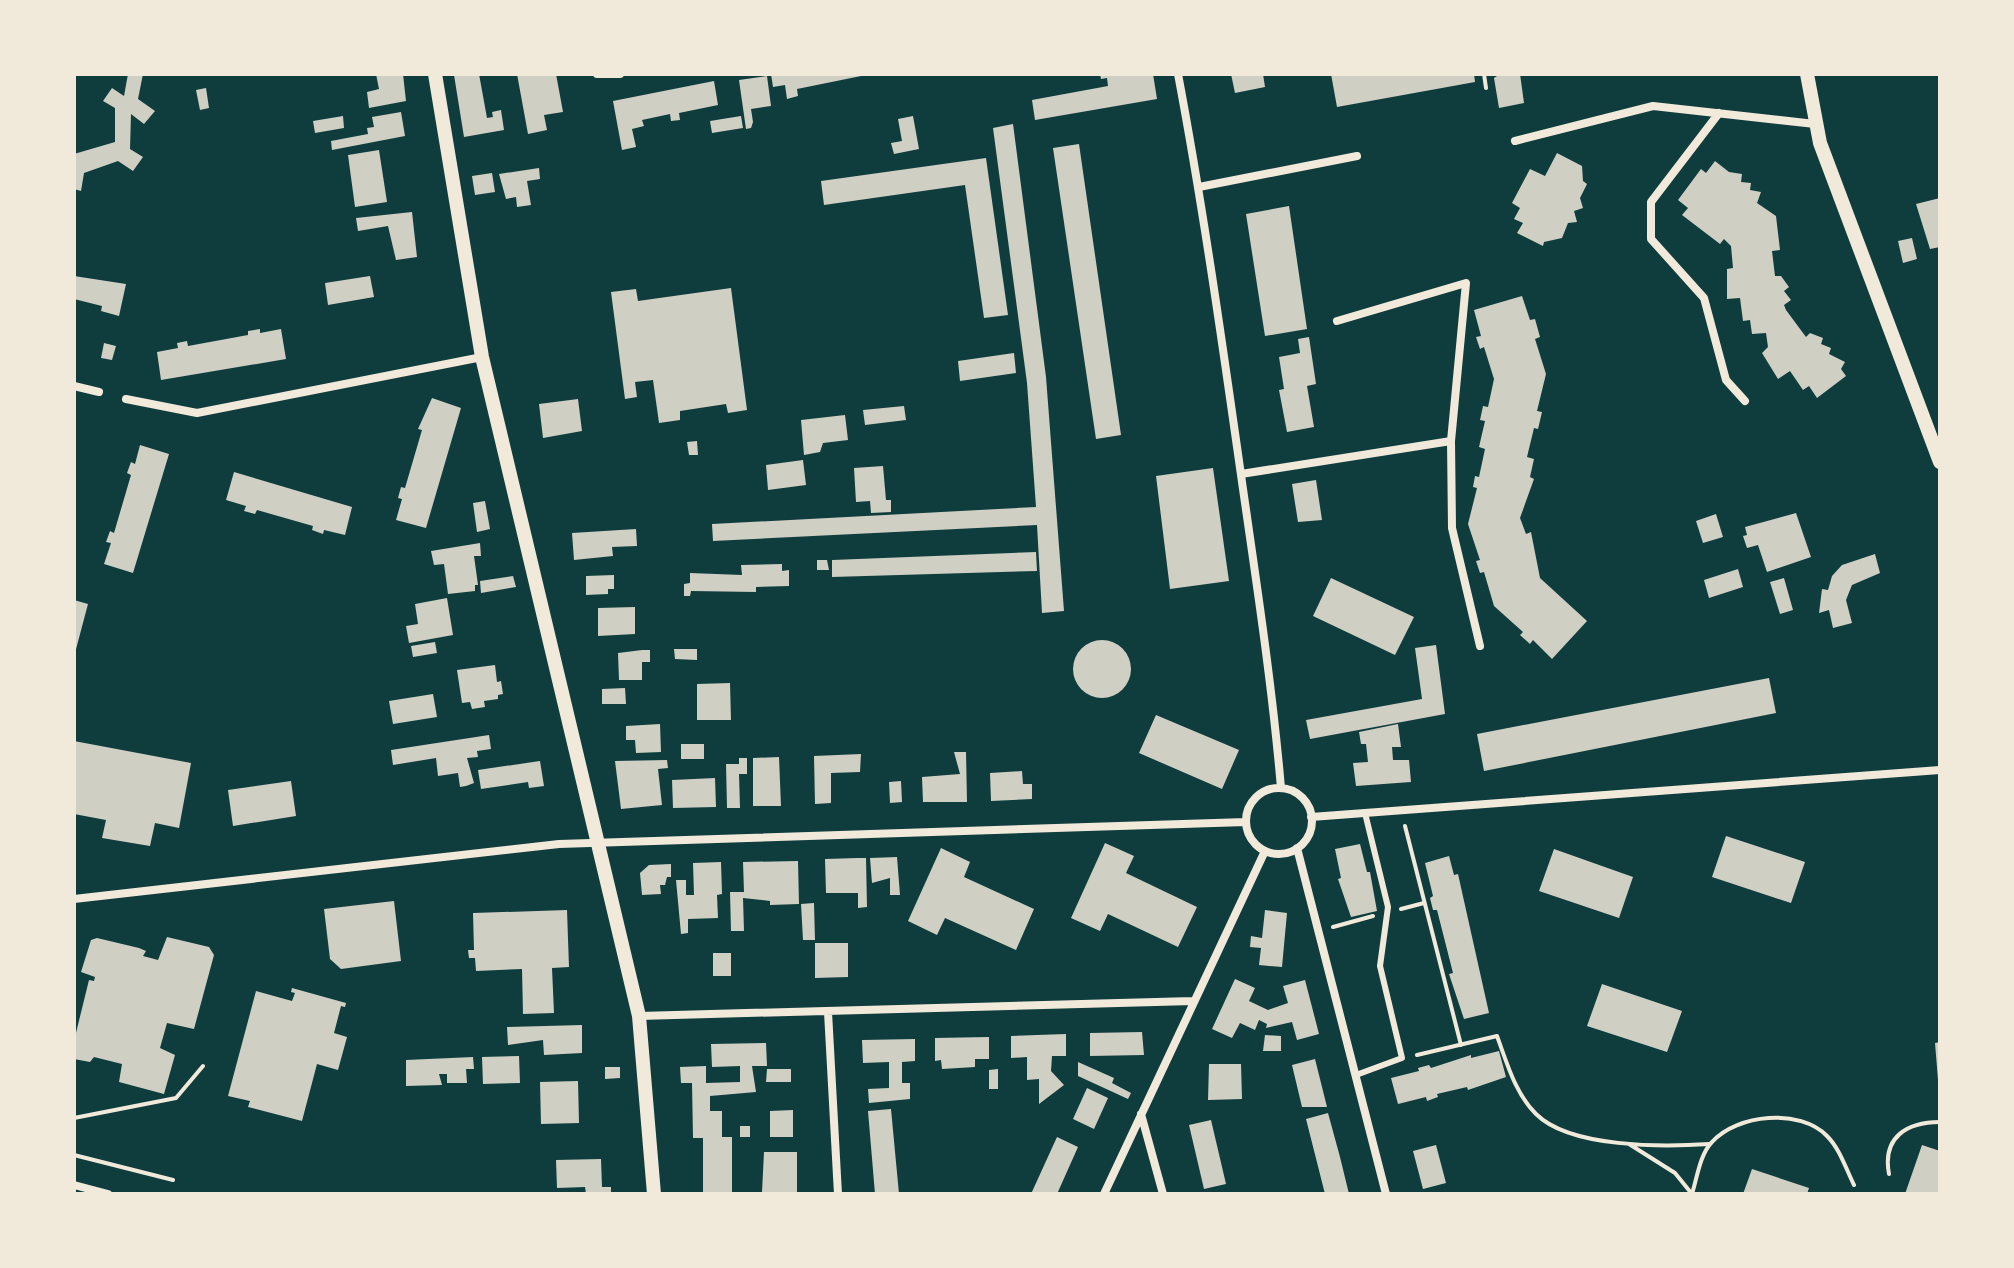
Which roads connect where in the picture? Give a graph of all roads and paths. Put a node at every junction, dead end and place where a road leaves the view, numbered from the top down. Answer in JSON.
{"nodes":[{"id":1,"x":435,"y":74,"type":"edge"},
{"id":2,"x":597,"y":74,"type":"edge"},
{"id":3,"x":620,"y":74,"type":"edge"},
{"id":4,"x":1178,"y":74,"type":"edge"},
{"id":5,"x":1484,"y":74,"type":"edge"},
{"id":6,"x":1807,"y":74,"type":"edge"},
{"id":7,"x":1486,"y":88,"type":"dead end"},
{"id":8,"x":1719,"y":113,"type":"junction"},
{"id":9,"x":1815,"y":124,"type":"junction"},
{"id":10,"x":1515,"y":141,"type":"dead end"},
{"id":11,"x":1357,"y":156,"type":"dead end"},
{"id":12,"x":1199,"y":187,"type":"junction"},
{"id":13,"x":1337,"y":321,"type":"dead end"},
{"id":14,"x":482,"y":357,"type":"junction"},
{"id":15,"x":74,"y":386,"type":"edge"},
{"id":16,"x":99,"y":392,"type":"dead end"},
{"id":17,"x":126,"y":399,"type":"dead end"},
{"id":18,"x":1745,"y":401,"type":"dead end"},
{"id":19,"x":1451,"y":441,"type":"junction"},
{"id":20,"x":1940,"y":462,"type":"edge"},
{"id":21,"x":1241,"y":474,"type":"junction"},
{"id":22,"x":1480,"y":646,"type":"dead end"},
{"id":23,"x":1940,"y":770,"type":"edge"},
{"id":24,"x":1281,"y":788,"type":"junction"},
{"id":25,"x":1365,"y":813,"type":"junction"},
{"id":26,"x":1311,"y":817,"type":"junction"},
{"id":27,"x":1246,"y":822,"type":"junction"},
{"id":28,"x":1405,"y":824,"type":"dead end"},
{"id":29,"x":599,"y":842,"type":"junction"},
{"id":30,"x":1297,"y":848,"type":"junction"},
{"id":31,"x":1265,"y":851,"type":"junction"},
{"id":32,"x":74,"y":899,"type":"edge"},
{"id":33,"x":1193,"y":1001,"type":"junction"},
{"id":34,"x":828,"y":1012,"type":"junction"},
{"id":35,"x":639,"y":1016,"type":"junction"},
{"id":36,"x":1461,"y":1045,"type":"junction"},
{"id":37,"x":1402,"y":1058,"type":"junction"},
{"id":38,"x":203,"y":1066,"type":"dead end"},
{"id":39,"x":1356,"y":1075,"type":"junction"},
{"id":40,"x":1141,"y":1114,"type":"junction"},
{"id":41,"x":74,"y":1118,"type":"edge"},
{"id":42,"x":1940,"y":1122,"type":"edge"},
{"id":43,"x":1625,"y":1141,"type":"junction"},
{"id":44,"x":1709,"y":1144,"type":"junction"},
{"id":45,"x":74,"y":1155,"type":"edge"},
{"id":46,"x":1889,"y":1174,"type":"dead end"},
{"id":47,"x":173,"y":1180,"type":"dead end"},
{"id":48,"x":74,"y":1185,"type":"edge"},
{"id":49,"x":1854,"y":1185,"type":"dead end"},
{"id":50,"x":108,"y":1194,"type":"edge"},
{"id":51,"x":654,"y":1194,"type":"edge"},
{"id":52,"x":838,"y":1194,"type":"edge"},
{"id":53,"x":1104,"y":1194,"type":"edge"},
{"id":54,"x":1163,"y":1194,"type":"edge"},
{"id":55,"x":1386,"y":1194,"type":"edge"},
{"id":56,"x":1692,"y":1194,"type":"edge"}],
"edges":[{"from":1,"to":14,"type":"street"},
{"from":2,"to":3,"type":"street"},
{"from":4,"to":12,"type":"street"},
{"from":5,"to":7,"type":"path"},
{"from":6,"to":9,"type":"street"},
{"from":8,"to":9,"type":"street"},
{"from":8,"to":10,"type":"street"},
{"from":8,"to":18,"type":"street"},
{"from":9,"to":20,"type":"street"},
{"from":11,"to":12,"type":"street"},
{"from":12,"to":21,"type":"street"},
{"from":13,"to":19,"type":"street"},
{"from":14,"to":17,"type":"street"},
{"from":14,"to":29,"type":"street"},
{"from":15,"to":16,"type":"street"},
{"from":19,"to":21,"type":"street"},
{"from":19,"to":22,"type":"street"},
{"from":21,"to":24,"type":"street"},
{"from":23,"to":25,"type":"street"},
{"from":24,"to":26,"type":"street"},
{"from":24,"to":27,"type":"street"},
{"from":25,"to":26,"type":"street"},
{"from":25,"to":37,"type":"lane"},
{"from":26,"to":30,"type":"street"},
{"from":27,"to":29,"type":"street"},
{"from":27,"to":31,"type":"street"},
{"from":28,"to":36,"type":"path"},
{"from":29,"to":32,"type":"street"},
{"from":29,"to":35,"type":"street"},
{"from":30,"to":31,"type":"street"},
{"from":30,"to":39,"type":"street"},
{"from":31,"to":33,"type":"street"},
{"from":33,"to":34,"type":"street"},
{"from":33,"to":40,"type":"street"},
{"from":34,"to":35,"type":"street"},
{"from":34,"to":52,"type":"street"},
{"from":35,"to":51,"type":"street"},
{"from":36,"to":37,"type":"path"},
{"from":36,"to":43,"type":"path"},
{"from":37,"to":39,"type":"lane"},
{"from":38,"to":41,"type":"path"},
{"from":39,"to":55,"type":"street"},
{"from":40,"to":53,"type":"street"},
{"from":40,"to":54,"type":"street"},
{"from":42,"to":46,"type":"path"},
{"from":43,"to":44,"type":"path"},
{"from":43,"to":56,"type":"path"},
{"from":44,"to":49,"type":"path"},
{"from":44,"to":56,"type":"path"},
{"from":45,"to":47,"type":"path"},
{"from":48,"to":50,"type":"street"}]}
